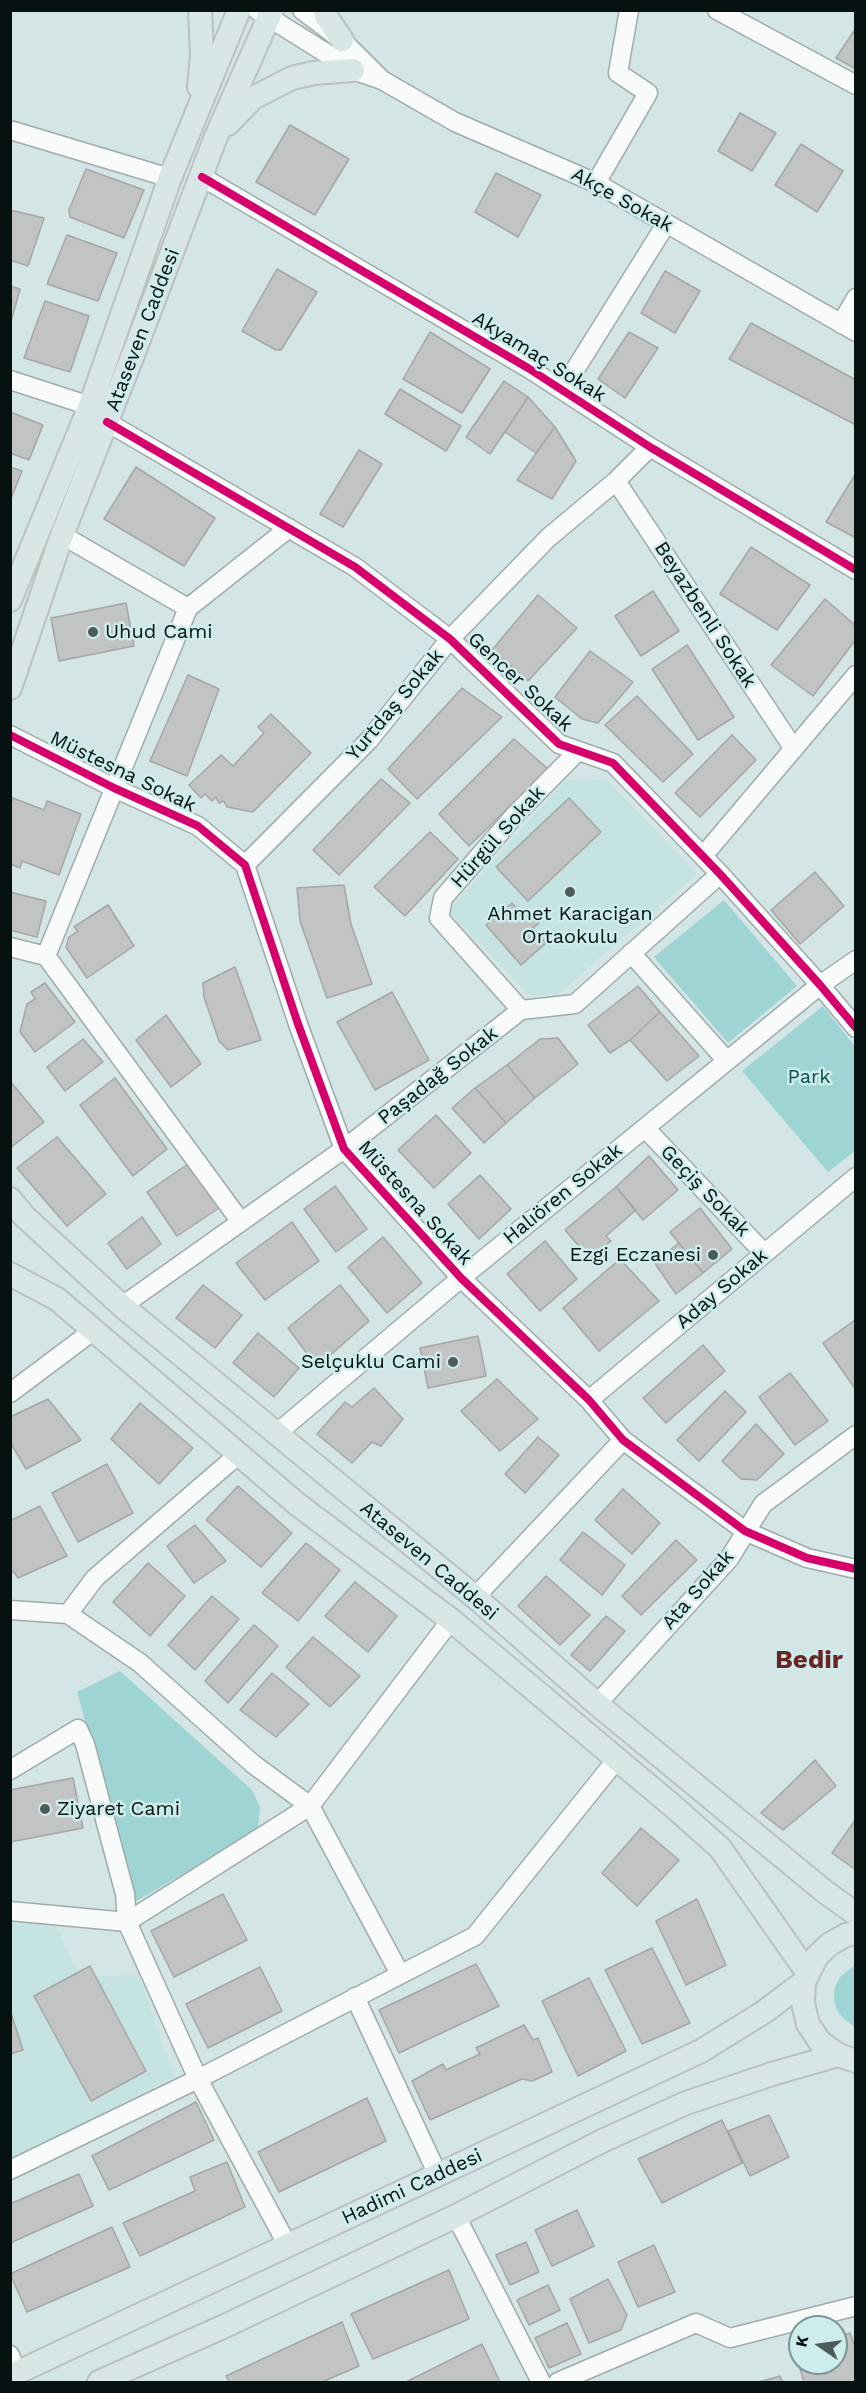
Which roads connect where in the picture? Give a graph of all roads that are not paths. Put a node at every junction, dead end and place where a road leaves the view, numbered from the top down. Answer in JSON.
{"nodes":[{"id":1,"x":200,"y":10,"type":"edge"},
{"id":2,"x":239,"y":10,"type":"edge"},
{"id":3,"x":302,"y":10,"type":"edge"},
{"id":4,"x":325,"y":10,"type":"edge"},
{"id":5,"x":629,"y":10,"type":"edge"},
{"id":6,"x":717,"y":10,"type":"edge"},
{"id":7,"x":265,"y":13,"type":"edge"},
{"id":8,"x":342,"y":40,"type":"junction"},
{"id":9,"x":353,"y":70,"type":"junction"},
{"id":10,"x":382,"y":80,"type":"junction"},
{"id":11,"x":855,"y":84,"type":"edge"},
{"id":12,"x":194,"y":117,"type":"junction"},
{"id":13,"x":10,"y":130,"type":"edge"},
{"id":14,"x":215,"y":139,"type":"junction"},
{"id":15,"x":202,"y":177,"type":"junction"},
{"id":16,"x":170,"y":178,"type":"junction"},
{"id":17,"x":596,"y":183,"type":"junction"},
{"id":18,"x":666,"y":224,"type":"junction"},
{"id":19,"x":855,"y":298,"type":"edge"},
{"id":20,"x":848,"y":328,"type":"edge"},
{"id":21,"x":10,"y":380,"type":"edge"},
{"id":22,"x":563,"y":389,"type":"junction"},
{"id":23,"x":90,"y":406,"type":"junction"},
{"id":24,"x":107,"y":422,"type":"junction"},
{"id":25,"x":650,"y":447,"type":"junction"},
{"id":26,"x":616,"y":481,"type":"junction"},
{"id":27,"x":289,"y":528,"type":"junction"},
{"id":28,"x":62,"y":535,"type":"junction"},
{"id":29,"x":855,"y":570,"type":"edge"},
{"id":30,"x":10,"y":600,"type":"edge"},
{"id":31,"x":188,"y":608,"type":"junction"},
{"id":32,"x":450,"y":639,"type":"junction"},
{"id":33,"x":855,"y":675,"type":"edge"},
{"id":34,"x":10,"y":688,"type":"edge"},
{"id":35,"x":10,"y":735,"type":"edge"},
{"id":36,"x":794,"y":749,"type":"junction"},
{"id":37,"x":578,"y":751,"type":"junction"},
{"id":38,"x":114,"y":788,"type":"junction"},
{"id":39,"x":703,"y":856,"type":"junction"},
{"id":40,"x":245,"y":865,"type":"junction"},
{"id":41,"x":720,"y":874,"type":"junction"},
{"id":42,"x":10,"y":947,"type":"edge"},
{"id":43,"x":631,"y":954,"type":"junction"},
{"id":44,"x":46,"y":956,"type":"junction"},
{"id":45,"x":855,"y":960,"type":"edge"},
{"id":46,"x":820,"y":985,"type":"junction"},
{"id":47,"x":521,"y":1010,"type":"junction"},
{"id":48,"x":855,"y":1028,"type":"edge"},
{"id":49,"x":727,"y":1061,"type":"junction"},
{"id":50,"x":645,"y":1128,"type":"junction"},
{"id":51,"x":344,"y":1149,"type":"junction"},
{"id":52,"x":855,"y":1177,"type":"edge"},
{"id":53,"x":10,"y":1199,"type":"edge"},
{"id":54,"x":241,"y":1222,"type":"junction"},
{"id":55,"x":764,"y":1253,"type":"junction"},
{"id":56,"x":10,"y":1274,"type":"edge"},
{"id":57,"x":461,"y":1278,"type":"junction"},
{"id":58,"x":122,"y":1306,"type":"junction"},
{"id":59,"x":94,"y":1330,"type":"junction"},
{"id":60,"x":10,"y":1393,"type":"edge"},
{"id":61,"x":590,"y":1400,"type":"junction"},
{"id":62,"x":276,"y":1434,"type":"junction"},
{"id":63,"x":855,"y":1435,"type":"edge"},
{"id":64,"x":623,"y":1440,"type":"junction"},
{"id":65,"x":238,"y":1454,"type":"junction"},
{"id":66,"x":745,"y":1531,"type":"junction"},
{"id":67,"x":855,"y":1569,"type":"edge"},
{"id":68,"x":475,"y":1597,"type":"junction"},
{"id":69,"x":10,"y":1610,"type":"edge"},
{"id":70,"x":68,"y":1614,"type":"junction"},
{"id":71,"x":451,"y":1620,"type":"junction"},
{"id":72,"x":597,"y":1704,"type":"junction"},
{"id":73,"x":617,"y":1759,"type":"junction"},
{"id":74,"x":10,"y":1770,"type":"edge"},
{"id":75,"x":310,"y":1806,"type":"junction"},
{"id":76,"x":10,"y":1911,"type":"edge"},
{"id":77,"x":855,"y":1914,"type":"edge"},
{"id":78,"x":127,"y":1922,"type":"junction"},
{"id":79,"x":855,"y":1933,"type":"edge"},
{"id":80,"x":400,"y":1974,"type":"junction"},
{"id":81,"x":806,"y":1977,"type":"junction"},
{"id":82,"x":355,"y":1997,"type":"junction"},
{"id":83,"x":850,"y":2060,"type":"edge"},
{"id":84,"x":198,"y":2079,"type":"junction"},
{"id":85,"x":10,"y":2170,"type":"edge"},
{"id":86,"x":438,"y":2175,"type":"junction"},
{"id":87,"x":456,"y":2216,"type":"junction"},
{"id":88,"x":288,"y":2246,"type":"junction"},
{"id":89,"x":855,"y":2306,"type":"edge"},
{"id":90,"x":12,"y":2368,"type":"edge"},
{"id":91,"x":99,"y":2382,"type":"edge"},
{"id":92,"x":541,"y":2382,"type":"edge"},
{"id":93,"x":558,"y":2382,"type":"edge"}],
"edges":[{"from":1,"to":12,"type":"main road"},
{"from":2,"to":12,"type":"main road","name":"Ataseven Caddesi"},
{"from":3,"to":8,"type":"street","name":"Akçe Sokak"},
{"from":4,"to":8,"type":"main road"},
{"from":5,"to":17,"type":"street"},
{"from":6,"to":11,"type":"street"},
{"from":7,"to":9,"type":"street","name":"Akçe Sokak"},
{"from":7,"to":14,"type":"main road","name":"Ataseven Caddesi"},
{"from":8,"to":10,"type":"street","name":"Akçe Sokak"},
{"from":9,"to":10,"type":"street","name":"Akçe Sokak"},
{"from":9,"to":14,"type":"main road"},
{"from":10,"to":17,"type":"street","name":"Akçe Sokak"},
{"from":12,"to":16,"type":"main road","name":"Ataseven Caddesi"},
{"from":13,"to":16,"type":"street"},
{"from":14,"to":15,"type":"main road","name":"Ataseven Caddesi"},
{"from":15,"to":22,"type":"street","name":"Akyamaç Sokak"},
{"from":15,"to":24,"type":"main road","name":"Ataseven Caddesi"},
{"from":16,"to":23,"type":"main road","name":"Ataseven Caddesi"},
{"from":17,"to":18,"type":"street","name":"Akçe Sokak"},
{"from":18,"to":20,"type":"street","name":"Akçe Sokak"},
{"from":18,"to":22,"type":"street"},
{"from":19,"to":20,"type":"street"},
{"from":21,"to":23,"type":"street"},
{"from":22,"to":25,"type":"street","name":"Akyamaç Sokak"},
{"from":23,"to":30,"type":"main road","name":"Ataseven Caddesi"},
{"from":24,"to":27,"type":"street","name":"Gencer Sokak"},
{"from":24,"to":28,"type":"main road","name":"Ataseven Caddesi"},
{"from":25,"to":26,"type":"street","name":"Yurtdaş Sokak"},
{"from":25,"to":29,"type":"street","name":"Akyamaç Sokak"},
{"from":26,"to":32,"type":"street","name":"Yurtdaş Sokak"},
{"from":26,"to":36,"type":"street","name":"Beyazbenli Sokak"},
{"from":27,"to":31,"type":"street"},
{"from":27,"to":32,"type":"street","name":"Gencer Sokak"},
{"from":28,"to":31,"type":"street"},
{"from":28,"to":34,"type":"main road","name":"Ataseven Caddesi"},
{"from":31,"to":38,"type":"street"},
{"from":32,"to":37,"type":"street","name":"Gencer Sokak"},
{"from":32,"to":40,"type":"street","name":"Yurtdaş Sokak"},
{"from":33,"to":36,"type":"street"},
{"from":35,"to":38,"type":"street","name":"Müstesna Sokak"},
{"from":36,"to":39,"type":"street"},
{"from":37,"to":39,"type":"street","name":"Gencer Sokak"},
{"from":37,"to":47,"type":"street","name":"Hürgül Sokak"},
{"from":38,"to":40,"type":"street","name":"Müstesna Sokak"},
{"from":38,"to":44,"type":"street"},
{"from":39,"to":41,"type":"street","name":"Gencer Sokak"},
{"from":40,"to":51,"type":"street","name":"Müstesna Sokak"},
{"from":41,"to":43,"type":"street"},
{"from":41,"to":46,"type":"street","name":"Gencer Sokak"},
{"from":42,"to":44,"type":"street"},
{"from":43,"to":47,"type":"street"},
{"from":43,"to":49,"type":"street"},
{"from":44,"to":54,"type":"street"},
{"from":45,"to":46,"type":"street","name":"Halıören Sokak"},
{"from":46,"to":48,"type":"street","name":"Gencer Sokak"},
{"from":46,"to":49,"type":"street","name":"Halıören Sokak"},
{"from":47,"to":51,"type":"street","name":"Paşadağ Sokak"},
{"from":49,"to":50,"type":"street","name":"Halıören Sokak"},
{"from":50,"to":55,"type":"street","name":"Geçiş Sokak"},
{"from":50,"to":57,"type":"street","name":"Halıören Sokak"},
{"from":51,"to":54,"type":"street","name":"Paşadağ Sokak"},
{"from":51,"to":57,"type":"street","name":"Müstesna Sokak"},
{"from":52,"to":55,"type":"street","name":"Aday Sokak"},
{"from":53,"to":58,"type":"main road","name":"Ataseven Caddesi"},
{"from":54,"to":58,"type":"street","name":"Paşadağ Sokak"},
{"from":55,"to":61,"type":"street","name":"Aday Sokak"},
{"from":56,"to":59,"type":"main road"},
{"from":57,"to":61,"type":"street","name":"Müstesna Sokak"},
{"from":57,"to":62,"type":"street","name":"Halıören Sokak"},
{"from":58,"to":62,"type":"main road","name":"Ataseven Caddesi"},
{"from":59,"to":60,"type":"street"},
{"from":59,"to":65,"type":"main road"},
{"from":61,"to":64,"type":"street","name":"Müstesna Sokak"},
{"from":62,"to":68,"type":"main road","name":"Ataseven Caddesi"},
{"from":63,"to":66,"type":"street","name":"Ata Sokak"},
{"from":64,"to":66,"type":"street","name":"Müstesna Sokak"},
{"from":64,"to":68,"type":"street"},
{"from":65,"to":70,"type":"street"},
{"from":65,"to":71,"type":"main road"},
{"from":66,"to":67,"type":"street","name":"Müstesna Sokak"},
{"from":66,"to":72,"type":"street","name":"Ata Sokak"},
{"from":68,"to":72,"type":"main road","name":"Ataseven Caddesi"},
{"from":69,"to":70,"type":"street"},
{"from":70,"to":75,"type":"street"},
{"from":71,"to":73,"type":"main road"},
{"from":71,"to":75,"type":"street"},
{"from":72,"to":77,"type":"main road","name":"Ataseven Caddesi"},
{"from":73,"to":80,"type":"street"},
{"from":73,"to":81,"type":"main road"},
{"from":74,"to":78,"type":"street"},
{"from":75,"to":78,"type":"street"},
{"from":75,"to":80,"type":"street"},
{"from":76,"to":78,"type":"street"},
{"from":78,"to":84,"type":"street"},
{"from":79,"to":81,"type":"main road","name":"Hadimi Caddesi"},
{"from":80,"to":82,"type":"street"},
{"from":81,"to":83,"type":"main road"},
{"from":81,"to":86,"type":"main road","name":"Hadimi Caddesi"},
{"from":82,"to":84,"type":"street"},
{"from":82,"to":86,"type":"street"},
{"from":83,"to":87,"type":"main road"},
{"from":84,"to":85,"type":"street"},
{"from":84,"to":88,"type":"street"},
{"from":86,"to":88,"type":"main road","name":"Hadimi Caddesi"},
{"from":87,"to":91,"type":"main road"},
{"from":87,"to":92,"type":"street"},
{"from":88,"to":90,"type":"main road","name":"Hadimi Caddesi"},
{"from":89,"to":93,"type":"street"}]}
